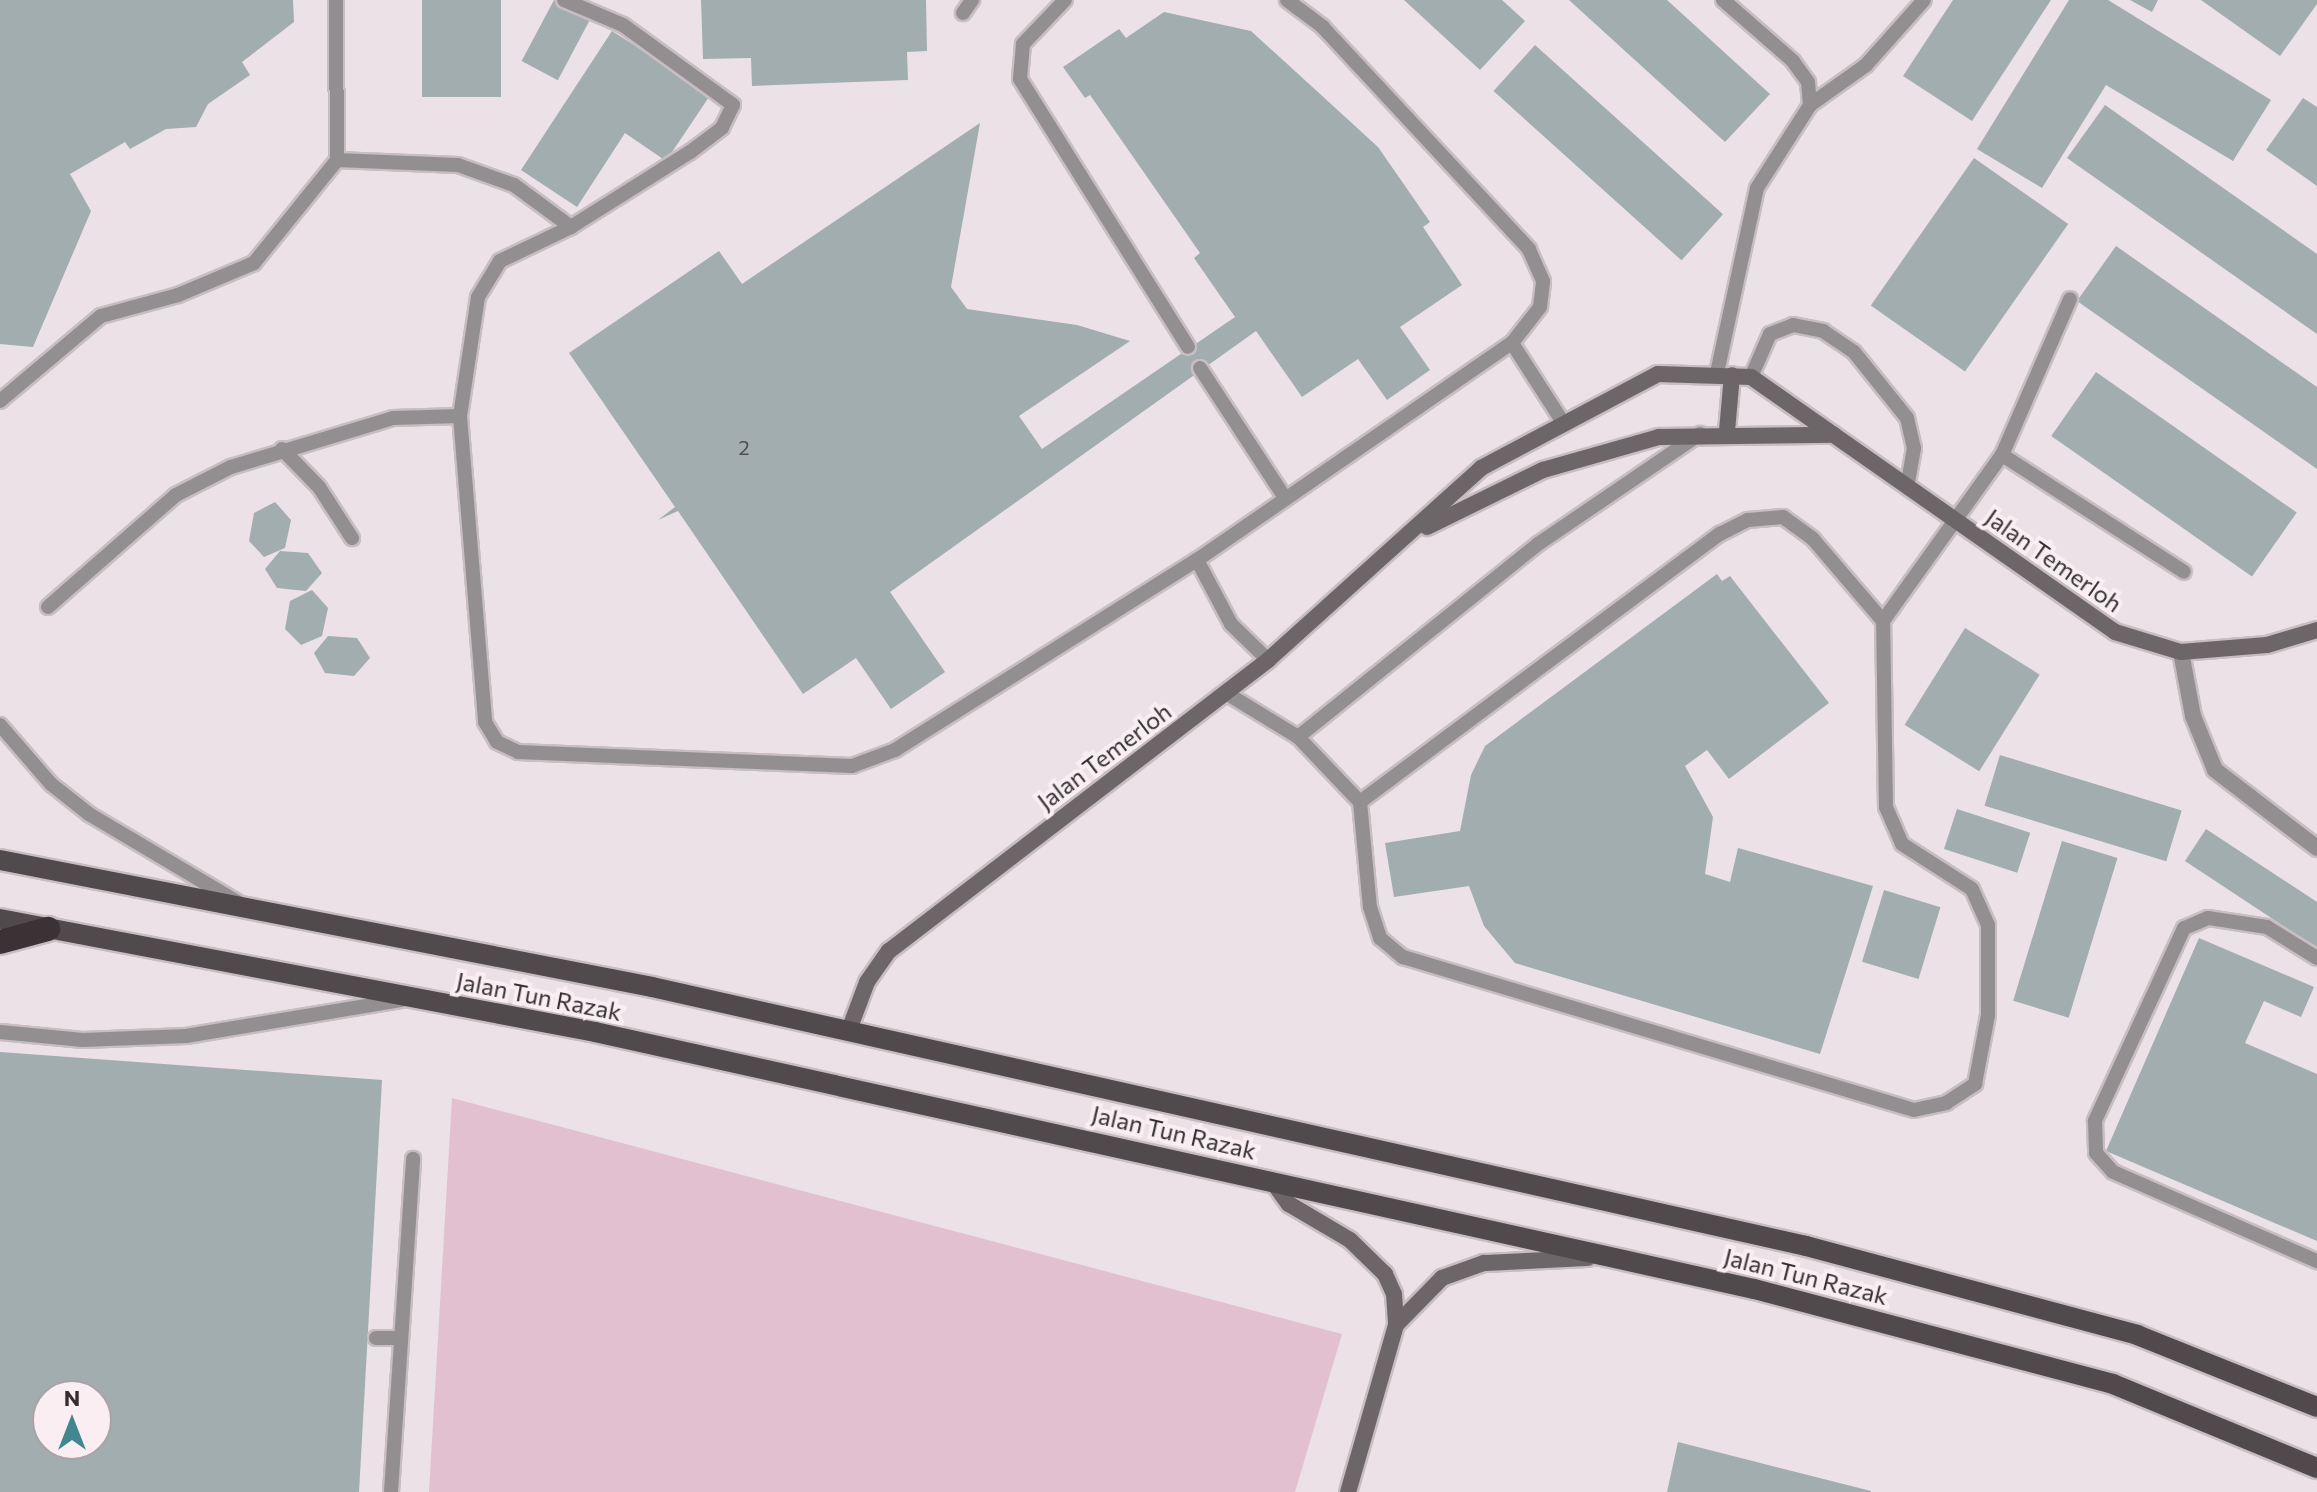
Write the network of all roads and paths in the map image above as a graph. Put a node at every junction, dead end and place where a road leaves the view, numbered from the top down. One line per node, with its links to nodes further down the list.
1 (336, 0): 10 (lane)
2 (564, 0): 11 (lane)
3 (972, 0): 8 (lane)
4 (1065, 0): 14 (lane)
5 (1287, 0): 13 (lane)
6 (1723, 0): 9 (lane)
7 (1924, 0): 9 (lane)
8 (963, 13)
9 (1810, 105): 16 (lane)
10 (337, 160): 11 (lane); 18 (lane)
11 (571, 227): 19 (lane)
12 (2070, 299): 25 (lane)
13 (1512, 343): 20 (lane); 27 (lane)
14 (1188, 347)
15 (1200, 368): 27 (lane)
16 (1724, 374): 17 (street, Jalan Temerloh); 20 (street, Jalan Temerloh); 22 (street)
17 (1751, 377): 23 (street, Jalan Temerloh); 26 (lane)
18 (0, 401)
19 (460, 416): 24 (lane); 31 (lane)
20 (1562, 421): 29 (street, Jalan Temerloh)
21 (1704, 431): 22 (street, Jalan Temerloh); 29 (street, Jalan Temerloh); 40 (lane)
22 (1727, 431): 23 (street, Jalan Temerloh)
23 (1834, 435): 26 (street, Jalan Temerloh)
24 (282, 449): 30 (lane); 33 (lane)
25 (2002, 455): 28 (lane); 32 (lane)
26 (1907, 486): 28 (street, Jalan Temerloh)
27 (1285, 498): 31 (lane)
28 (1955, 519): 34 (lane); 36 (street, Jalan Temerloh)
29 (1411, 535): 37 (street, Jalan Temerloh)
30 (352, 538)
31 (1197, 560): 37 (lane)
32 (2184, 572)
33 (48, 607)
34 (1883, 621): 41 (lane); 41 (lane)
35 (2317, 630): 36 (street, Jalan Temerloh)
36 (2181, 652): 42 (street)
37 (1268, 660): 38 (street, Jalan Temerloh)
38 (1226, 693): 40 (lane); 50 (street, Jalan Temerloh)
39 (0, 725): 44 (lane)
40 (1298, 737): 41 (lane)
41 (1360, 802)
42 (2317, 848)
43 (0, 860): 44 (main road, Jalan Tun Razak)
44 (240, 904): 50 (main road, Jalan Tun Razak)
45 (0, 919): 46 (main road, Jalan Tun Razak)
46 (48, 929): 47 (highway); 49 (main road, Jalan Tun Razak)
47 (0, 942)
48 (2317, 958): 55 (lane)
49 (410, 999): 51 (lane); 53 (main road, Jalan Tun Razak)
50 (849, 1030): 59 (main road, Jalan Tun Razak)
51 (0, 1032)
52 (413, 1159): 58 (lane)
53 (1272, 1181): 54 (main road, Jalan Tun Razak); 56 (street)
54 (1619, 1258): 56 (street); 60 (main road, Jalan Tun Razak)
55 (2317, 1261)
56 (1396, 1325): 62 (street)
57 (376, 1338): 58 (lane)
58 (401, 1338): 61 (lane)
59 (2317, 1407)
60 (2317, 1468)
61 (391, 1492)
62 (1348, 1492)

